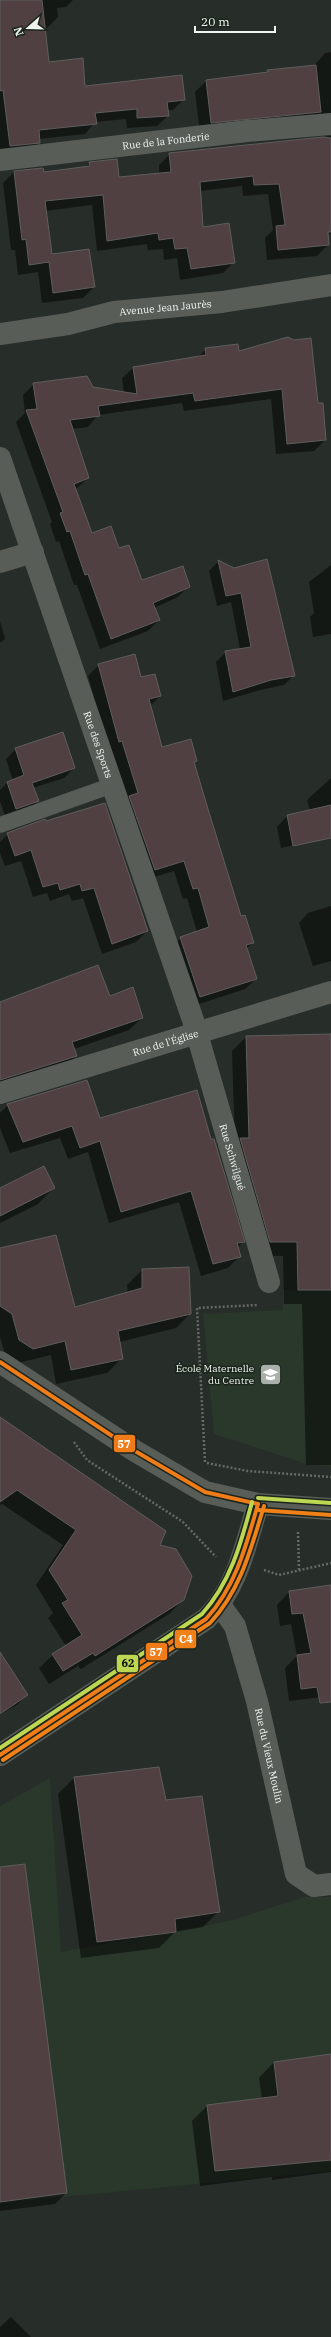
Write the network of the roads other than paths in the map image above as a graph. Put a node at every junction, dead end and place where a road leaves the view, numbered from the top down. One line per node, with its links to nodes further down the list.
1 (331, 124): 2 (street, Rue de la Fonderie)
2 (0, 160)
3 (331, 285): 4 (street, Avenue Jean Jaurès)
4 (0, 334)
5 (0, 458): 6 (street, Rue des Sports)
6 (33, 552): 7 (street); 8 (street, Rue des Sports)
7 (0, 562)
8 (114, 785): 9 (lane); 11 (street, Rue des Sports)
9 (0, 825)
10 (331, 992): 11 (street, Rue de l'Église)
11 (197, 1032): 12 (street, Rue de l'Église); 13 (street, Rue Schwilgué)
12 (0, 1093)
13 (269, 1282)
14 (0, 1362): 15 (street)
15 (258, 1504): 16 (street); 17 (street)
16 (331, 1509)
17 (220, 1606): 18 (street); 19 (street, Rue du Vieux Moulin)
18 (0, 1755)
19 (331, 1884)

